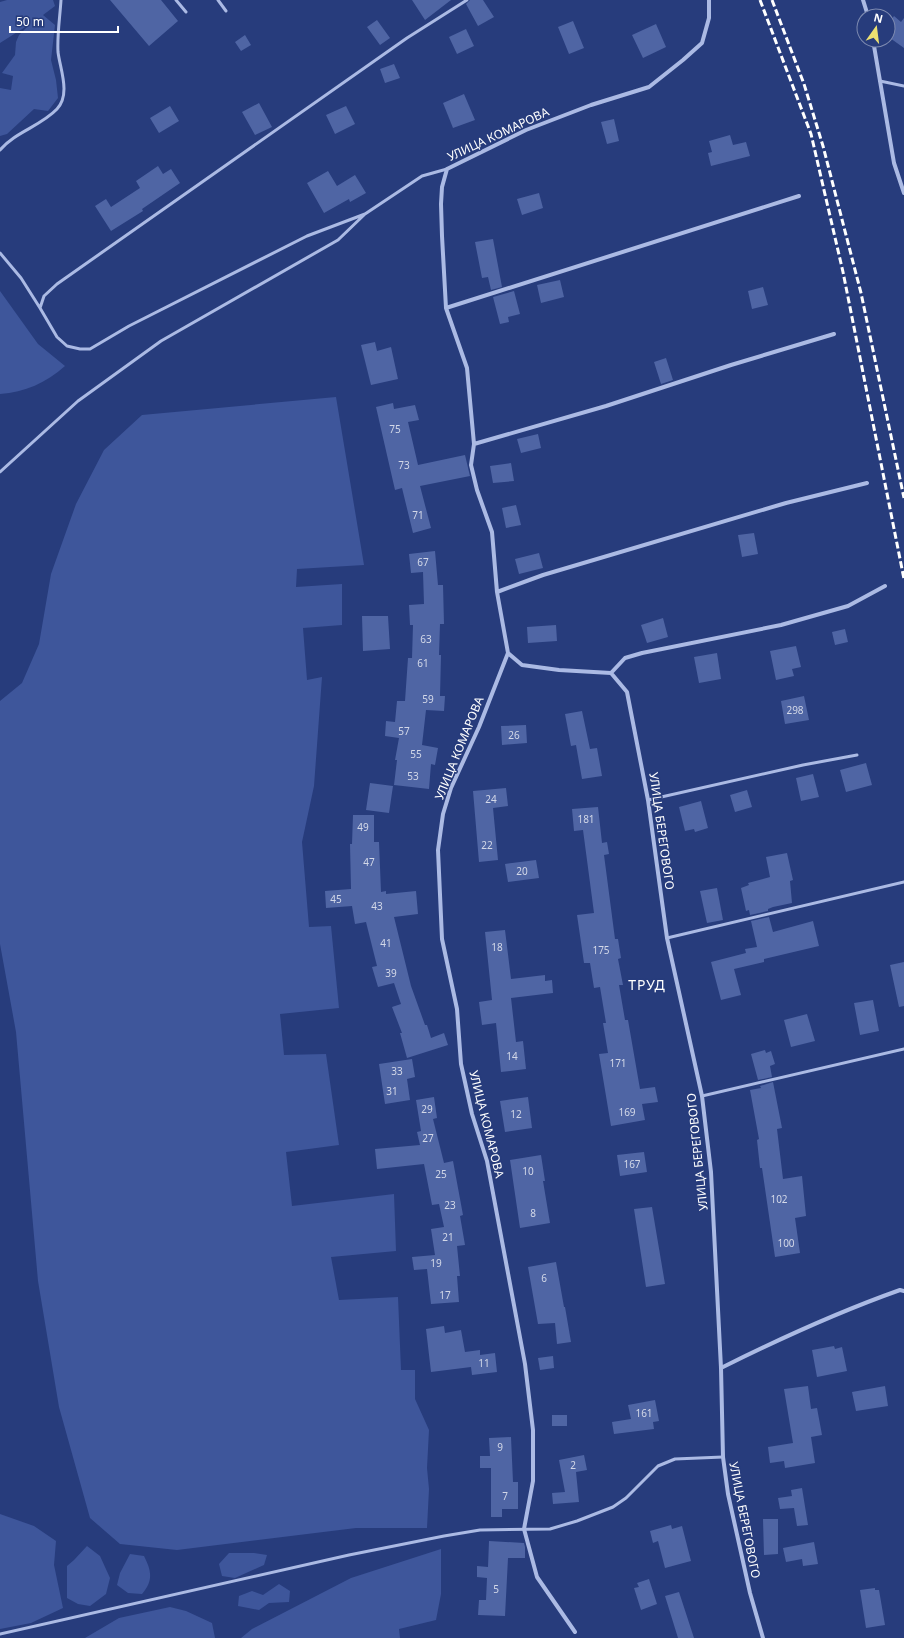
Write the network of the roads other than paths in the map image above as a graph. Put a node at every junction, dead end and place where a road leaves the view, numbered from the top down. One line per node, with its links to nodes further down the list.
1 (61, 0): 11 (lane)
2 (176, 0): 7 (lane)
3 (218, 0): 6 (lane)
4 (467, 0): 17 (lane)
5 (709, 0): 12 (street, УЛИЦА КОМАРОВА)
6 (226, 11)
7 (186, 12)
8 (874, 48): 9 (street)
9 (880, 81): 10 (lane); 13 (street)
10 (904, 86)
11 (0, 150)
12 (447, 169): 15 (lane); 18 (street, УЛИЦА КОМАРОВА)
13 (904, 193)
14 (799, 196): 18 (street)
15 (365, 214): 17 (lane); 21 (lane)
16 (0, 253): 17 (lane)
17 (40, 308)
18 (446, 308): 20 (street, УЛИЦА КОМАРОВА)
19 (834, 334): 20 (street)
20 (474, 444): 24 (street, УЛИЦА КОМАРОВА)
21 (0, 472)
22 (867, 483): 24 (street)
23 (885, 586): 26 (street)
24 (497, 592): 25 (street, УЛИЦА КОМАРОВА)
25 (508, 653): 26 (street); 36 (street, УЛИЦА КОМАРОВА)
26 (611, 673): 28 (street, УЛИЦА БЕРЕГОВОГО)
27 (857, 755): 28 (lane)
28 (648, 800): 30 (street, УЛИЦА БЕРЕГОВОГО)
29 (904, 882): 30 (lane)
30 (667, 938): 32 (street, УЛИЦА БЕРЕГОВОГО)
31 (904, 1049): 32 (lane)
32 (702, 1096): 34 (street, УЛИЦА БЕРЕГОВОГО)
33 (904, 1290): 34 (street)
34 (720, 1368): 35 (street, УЛИЦА БЕРЕГОВОГО)
35 (723, 1457): 36 (lane); 39 (street, УЛИЦА БЕРЕГОВОГО)
36 (524, 1529): 37 (street, УЛИЦА КОМАРОВА); 38 (lane)
37 (575, 1632)
38 (0, 1634)
39 (763, 1638)

